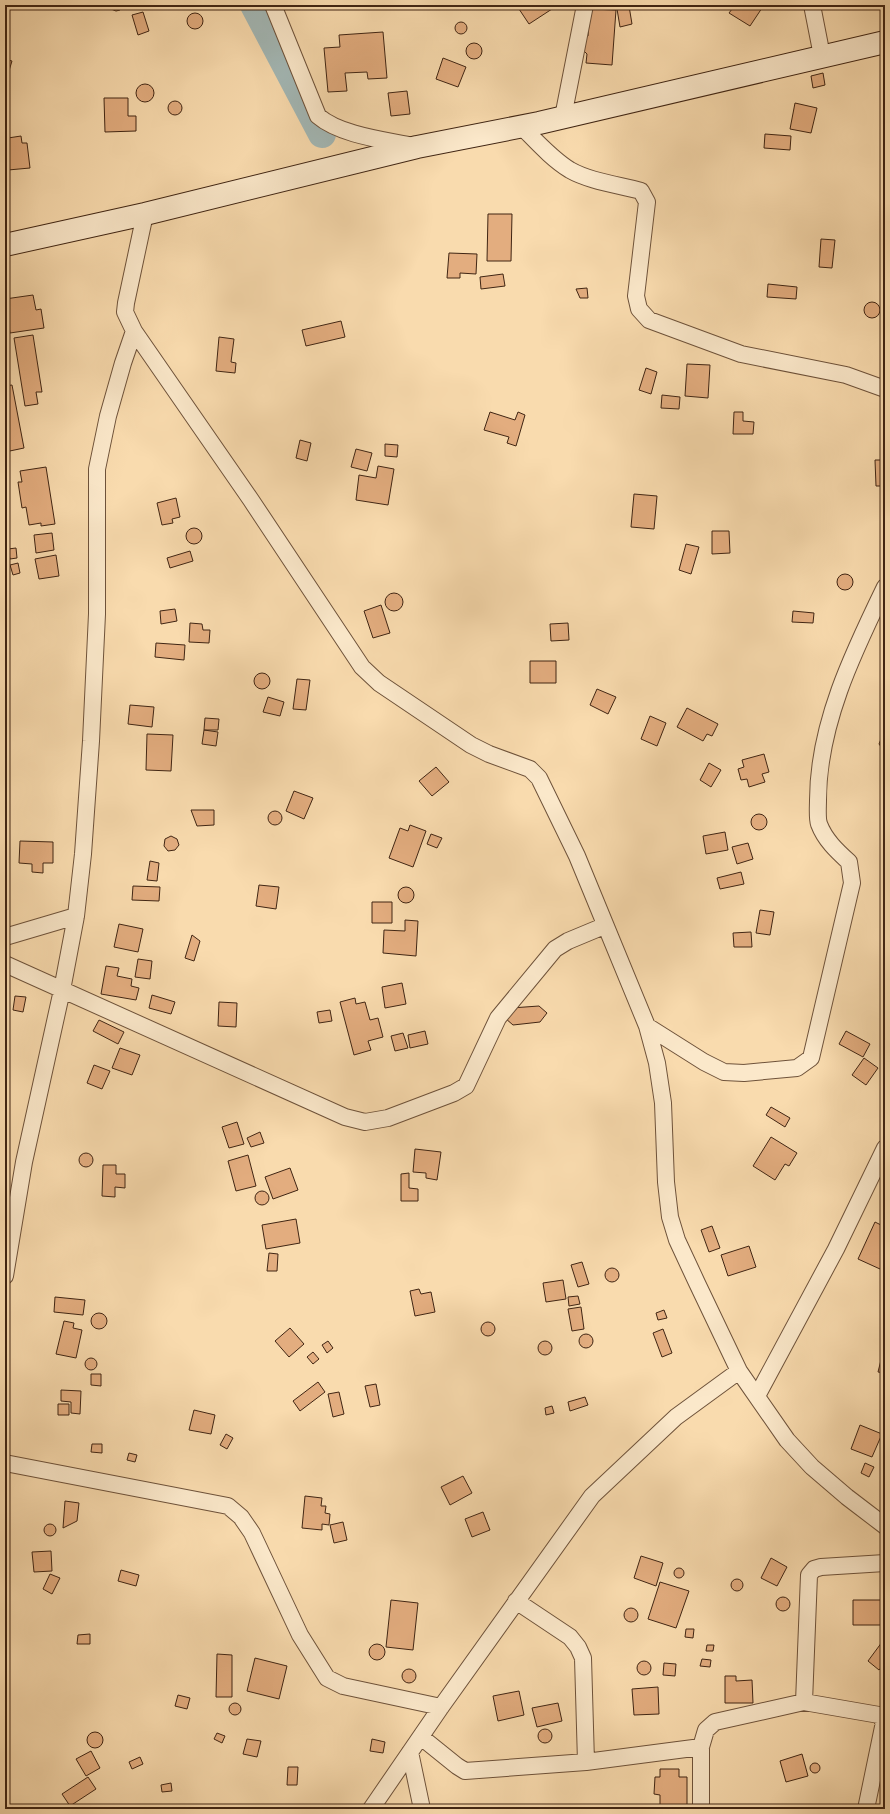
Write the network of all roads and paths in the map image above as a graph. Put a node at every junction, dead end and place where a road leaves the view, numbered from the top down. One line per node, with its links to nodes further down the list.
1 (274, 5): 8 (street)
2 (585, 5): 6 (street)
3 (812, 5): 5 (street)
4 (885, 42): 5 (street)
5 (822, 56): 6 (street)
6 (563, 117): 7 (street)
7 (522, 127): 8 (street); 12 (street)
8 (417, 147): 9 (street)
9 (145, 214): 10 (street); 11 (street)
10 (5, 245)
11 (134, 331): 14 (street); 15 (street)
12 (885, 390)
13 (885, 586): 19 (street)
14 (76, 916): 16 (street); 18 (street)
15 (604, 926): 18 (street); 19 (street)
16 (5, 937)
17 (5, 964): 18 (street)
18 (62, 990): 21 (street)
19 (647, 1026): 22 (street)
20 (885, 1148): 23 (street)
21 (5, 1276)
22 (739, 1371): 23 (street); 27 (street)
23 (757, 1396): 25 (street)
24 (5, 1463): 29 (street)
25 (885, 1526)
26 (885, 1563): 28 (street)
27 (516, 1602): 29 (street); 33 (street)
28 (804, 1702): 31 (street); 37 (street)
29 (441, 1707): 30 (street)
30 (421, 1737): 32 (street); 33 (street)
31 (701, 1747): 33 (street); 36 (street)
32 (410, 1752): 34 (street); 35 (street)
33 (586, 1762)
34 (371, 1809)
35 (422, 1809)
36 (701, 1809)
37 (866, 1809)

